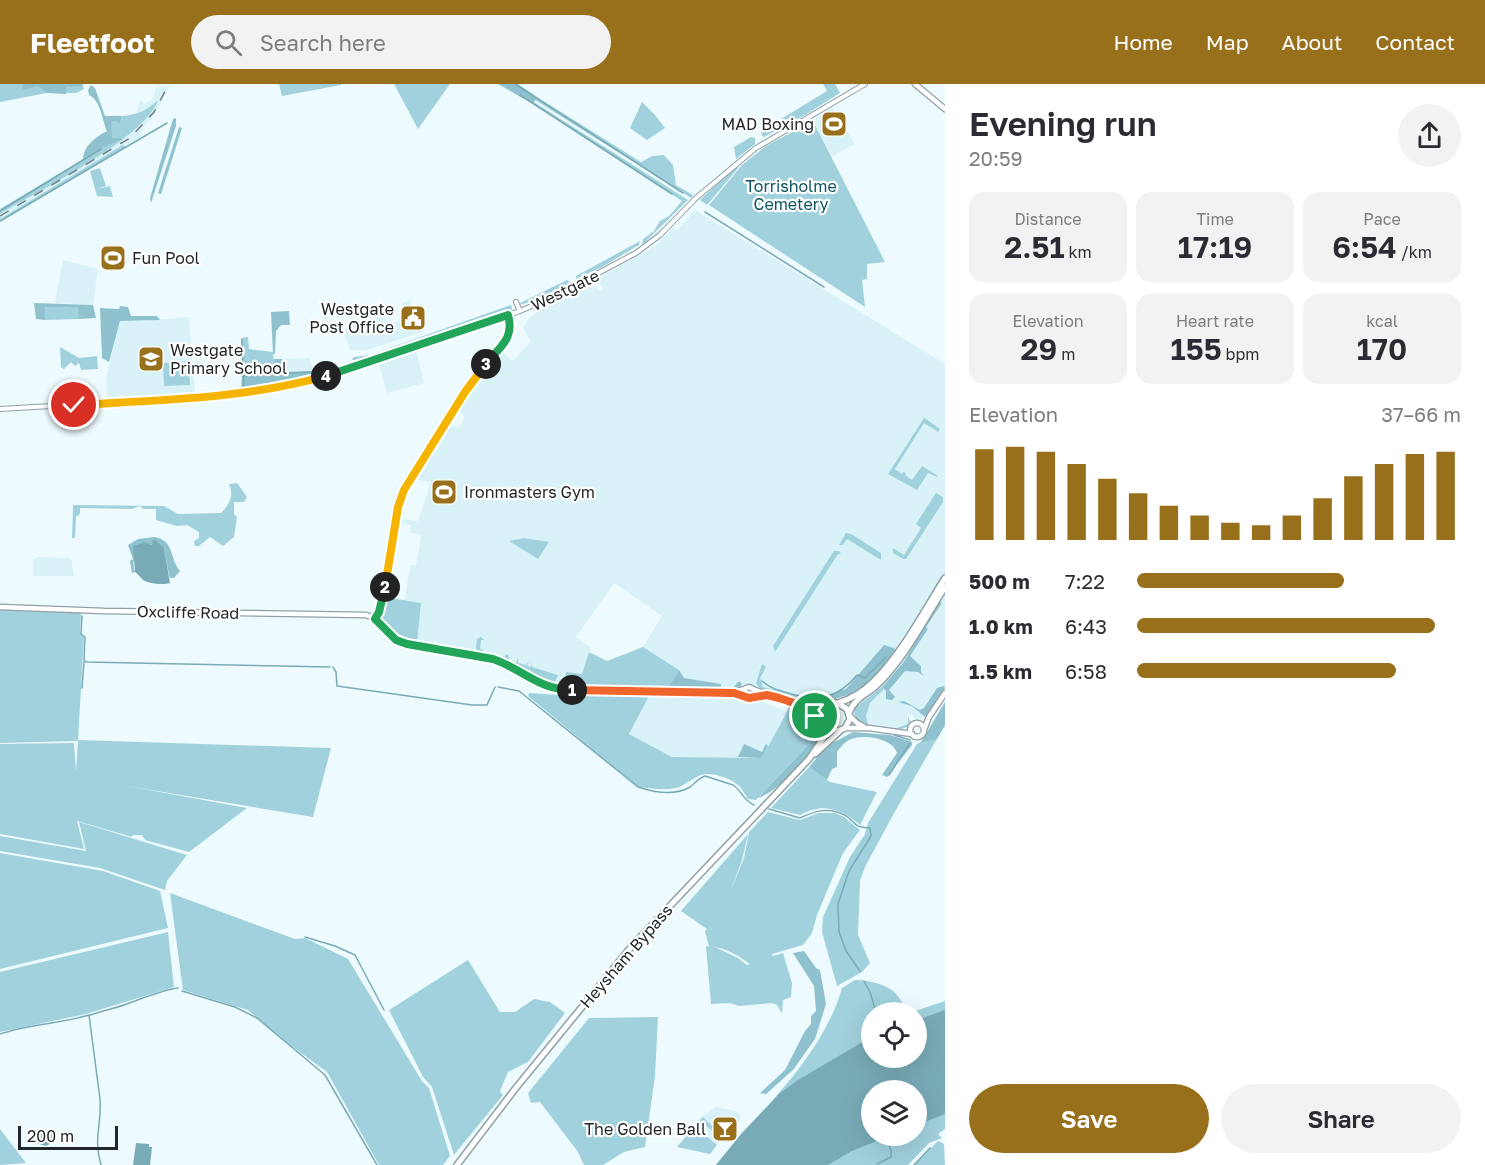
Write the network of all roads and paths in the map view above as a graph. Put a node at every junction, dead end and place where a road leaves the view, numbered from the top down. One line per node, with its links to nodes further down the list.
1 (865, 84): 5 (street, Westgate)
2 (915, 84): 3 (main road)
3 (945, 109)
4 (516, 302): 5 (street)
5 (520, 311): 6 (street, Westgate)
6 (508, 315): 7 (street, Westgate); 11 (street)
7 (0, 409)
8 (945, 578): 17 (highway)
9 (945, 587): 20 (highway)
10 (0, 606): 11 (main road, Oxcliffe Road)
11 (375, 619): 13 (main road)
12 (754, 690): 13 (main road); 15 (main road); 16 (main road)
13 (744, 693): 16 (main road)
14 (945, 693): 21 (main road)
15 (767, 695): 16 (main road); 18 (main road)
16 (754, 697)
17 (837, 703): 19 (highway); 20 (highway)
18 (800, 705): 19 (main road); 23 (main road)
19 (826, 708): 23 (highway)
20 (850, 714): 25 (main road); 26 (highway)
21 (929, 717): 22 (main road); 27 (main road)
22 (918, 723): 24 (main road); 27 (main road)
23 (824, 724): 26 (highway); 30 (highway, Heysham Bypass)
24 (911, 727): 28 (main road); 29 (main road)
25 (869, 729): 26 (main road); 28 (main road)
26 (842, 730): 30 (highway, Heysham Bypass)
27 (924, 730): 29 (main road)
28 (893, 732): 29 (main road)
29 (912, 734)
30 (809, 759): 31 (highway, Heysham Bypass)
31 (457, 1165)

